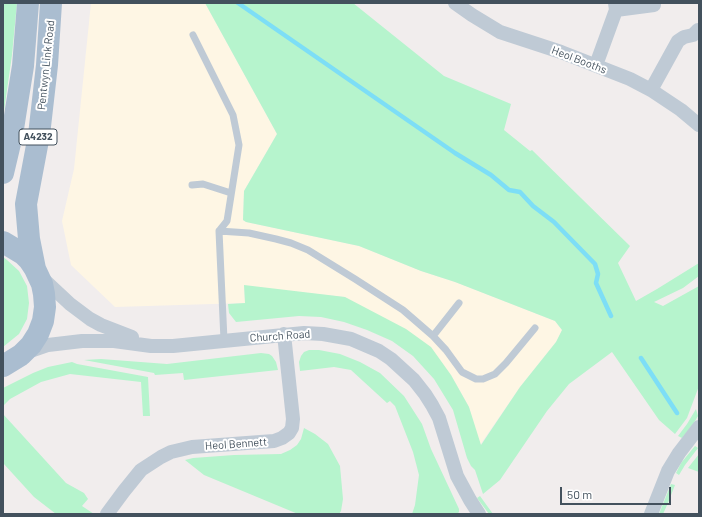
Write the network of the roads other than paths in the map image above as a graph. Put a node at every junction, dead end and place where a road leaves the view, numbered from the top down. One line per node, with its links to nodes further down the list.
1 (28, 3): 11 (main road, Pentwyn Link Road / A4232)
2 (51, 3): 16 (main road, Pentwyn Link Road / A4232)
3 (455, 3): 8 (street, Heol Booths)
4 (654, 5): 5 (street)
5 (616, 6): 8 (street)
6 (698, 30): 9 (street)
7 (193, 35): 13 (lane)
8 (596, 65): 9 (street, Heol Booths)
9 (651, 90): 10 (street, Heol Booths)
10 (699, 125)
11 (3, 174)
12 (192, 185): 13 (lane)
13 (232, 193): 14 (lane)
14 (219, 232): 20 (lane); 21 (lane)
15 (3, 242): 16 (main road, Pentwyn Link Road / A4232)
16 (36, 271): 22 (street); 23 (main road, Pentwyn Link Road / A4232)
17 (459, 303): 20 (lane)
18 (535, 328): 20 (lane)
19 (284, 334): 21 (street, Church Road); 26 (street, Heol Bennett); 27 (street, Church Road)
20 (433, 336)
21 (224, 340): 22 (street, Church Road)
22 (151, 346): 23 (street, Church Road)
23 (22, 355): 24 (main road, Pentwyn Link Road / A4232)
24 (3, 366)
25 (699, 427): 28 (street)
26 (107, 514)
27 (478, 514)
28 (651, 514)

